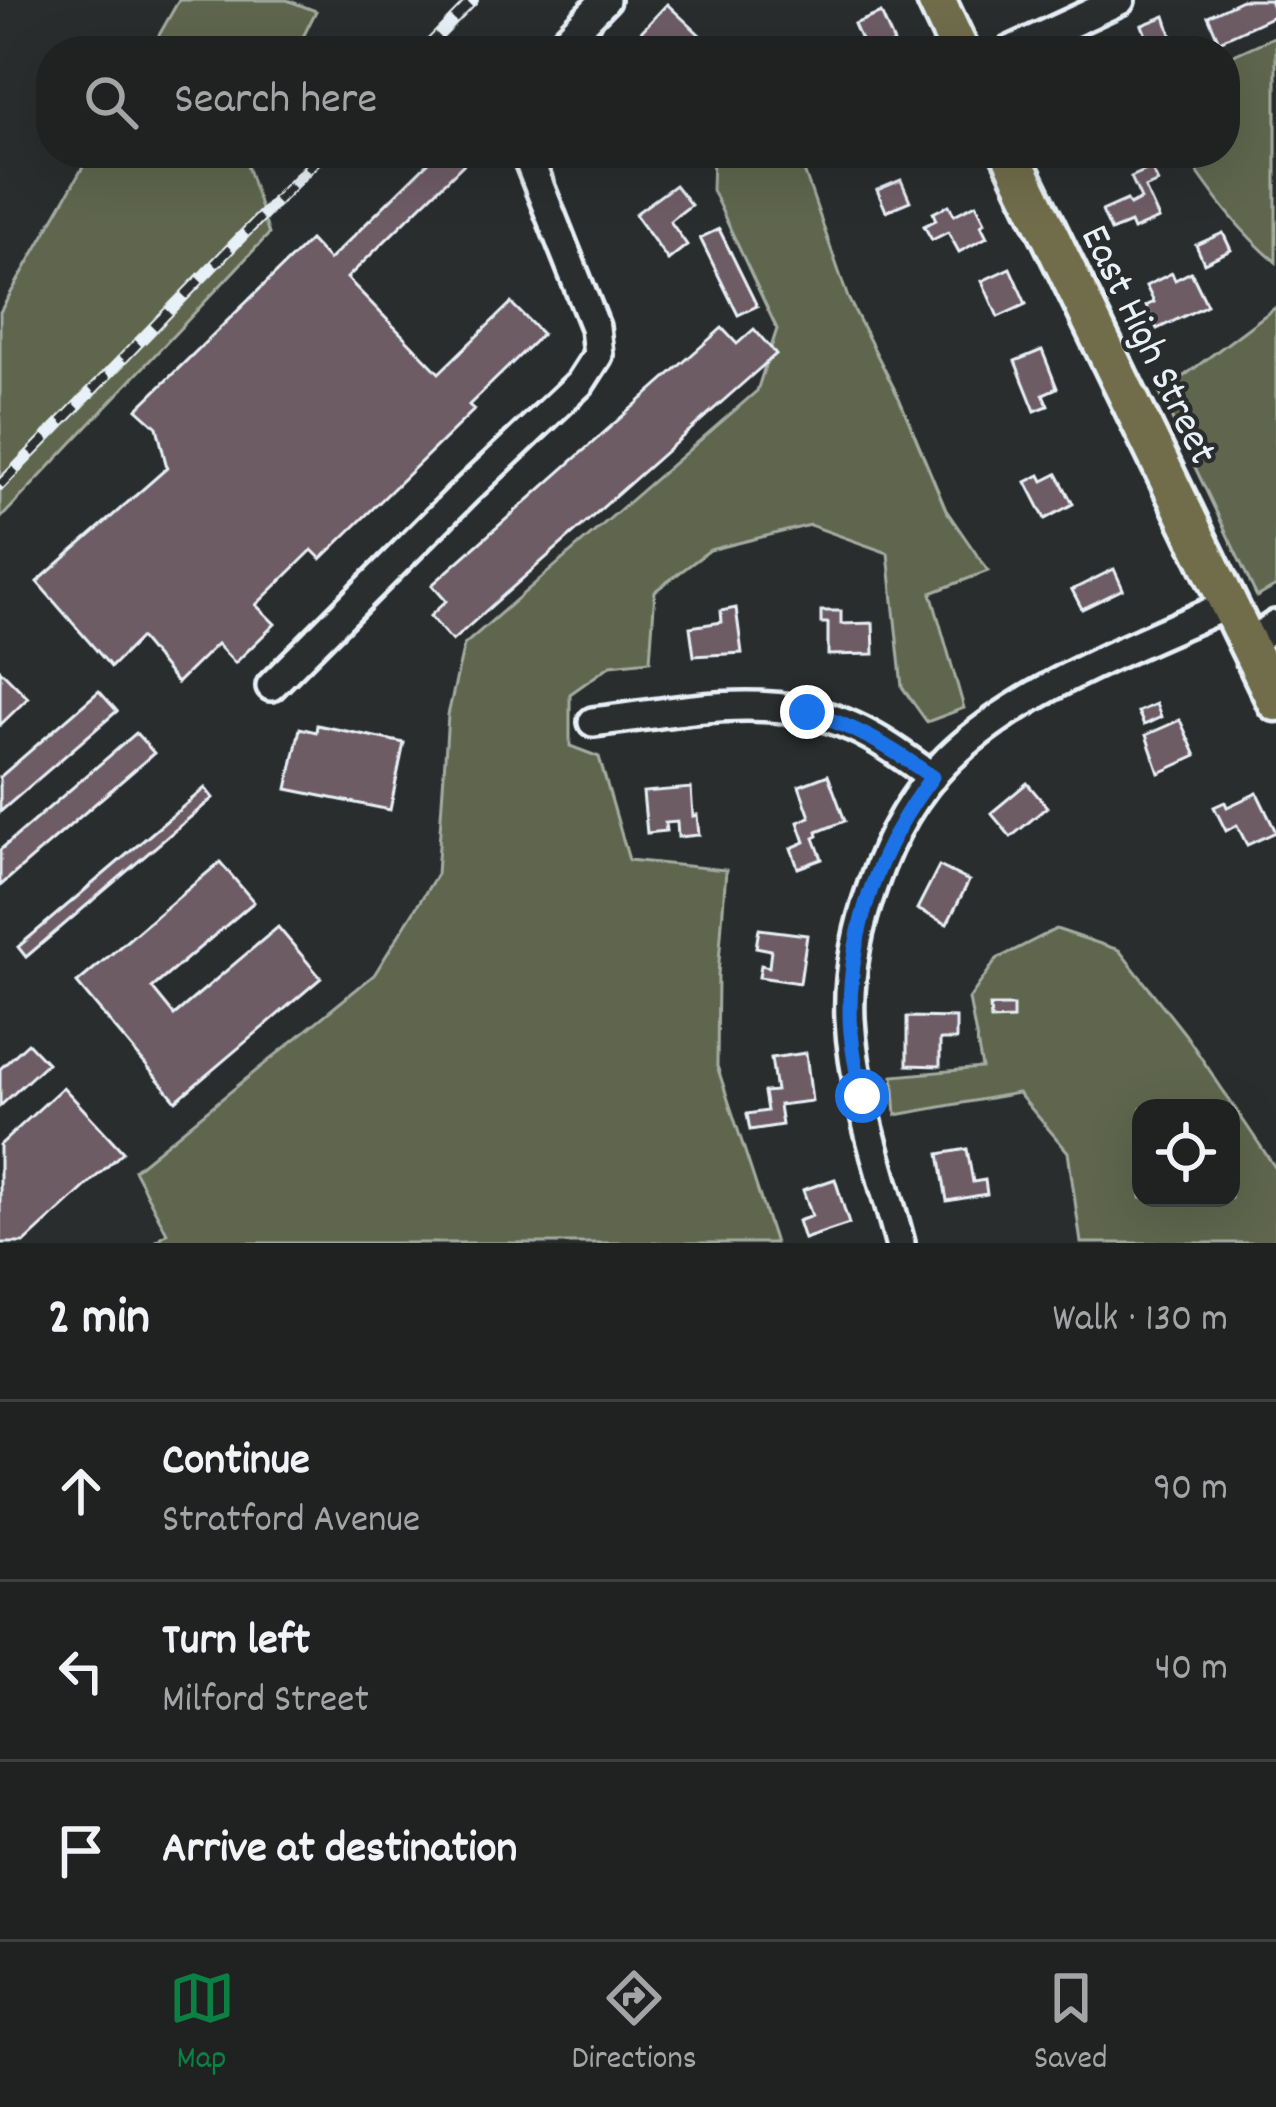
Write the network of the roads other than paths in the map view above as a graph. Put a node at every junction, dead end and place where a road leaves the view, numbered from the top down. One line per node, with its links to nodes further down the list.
1 (605, 0): 5 (street)
2 (936, 0): 6 (main road)
3 (1120, 0): 4 (street)
4 (1080, 8): 7 (street)
5 (570, 36)
6 (954, 36)
7 (1034, 36)
8 (532, 168): 12 (street)
9 (1017, 168): 10 (main road, East High Street)
10 (1228, 604): 11 (main road, East High Street); 15 (street)
11 (1262, 635): 13 (main road, East High Street)
12 (271, 686)
13 (1276, 701)
14 (593, 722): 15 (street)
15 (932, 777): 16 (street)
16 (900, 1243)

